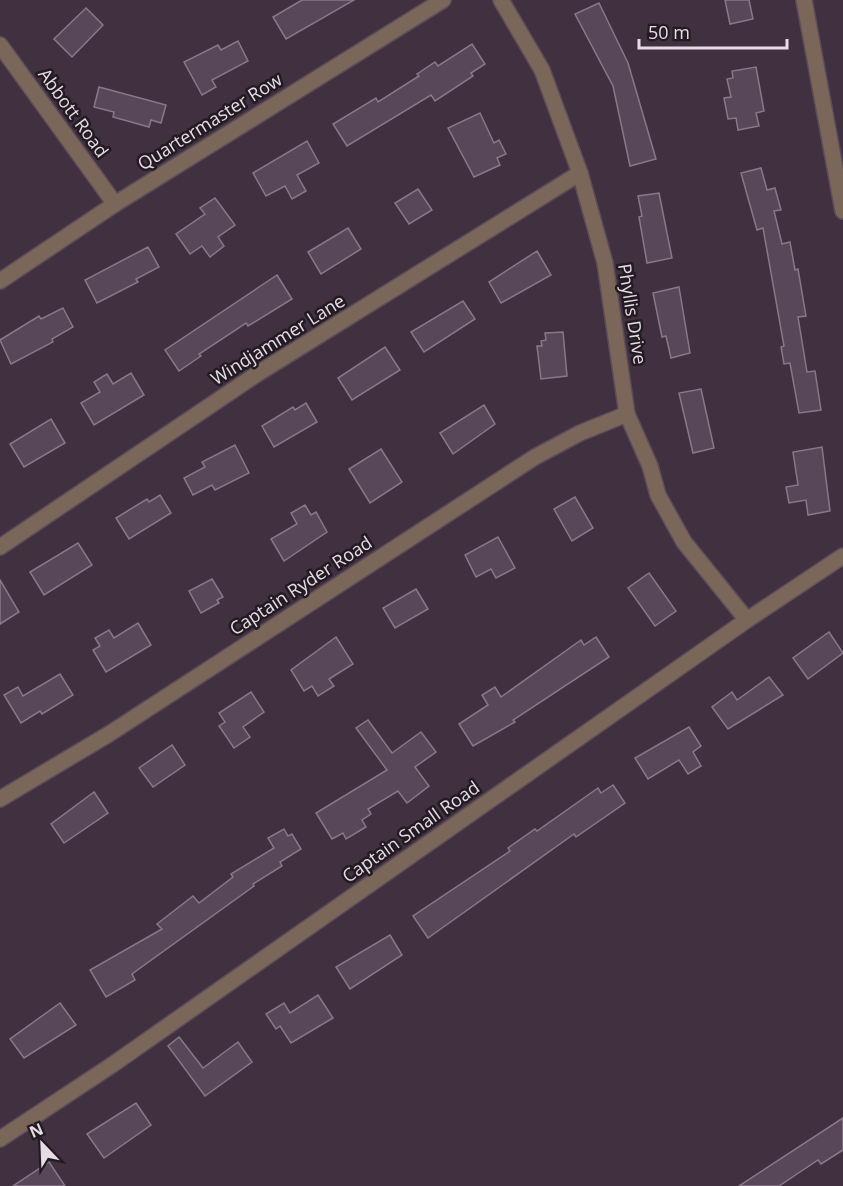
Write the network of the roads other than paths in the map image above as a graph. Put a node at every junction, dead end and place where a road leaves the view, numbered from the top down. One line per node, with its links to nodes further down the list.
1 (443, 0): 6 (street, Quartermaster Row)
2 (501, 0): 5 (street, Phyllis Drive)
3 (804, 0): 7 (street)
4 (0, 45): 6 (street, Abbott Road)
5 (580, 173): 9 (street, Phyllis Drive); 10 (street, Windjammer Lane)
6 (116, 204): 8 (street, Quartermaster Row)
7 (842, 204)
8 (0, 281)
9 (627, 414): 12 (street, Phyllis Drive); 13 (street, Captain Ryder Road)
10 (0, 547)
11 (843, 556): 12 (street, Captain Small Road)
12 (747, 620): 14 (street, Captain Small Road)
13 (0, 799)
14 (0, 1138)

